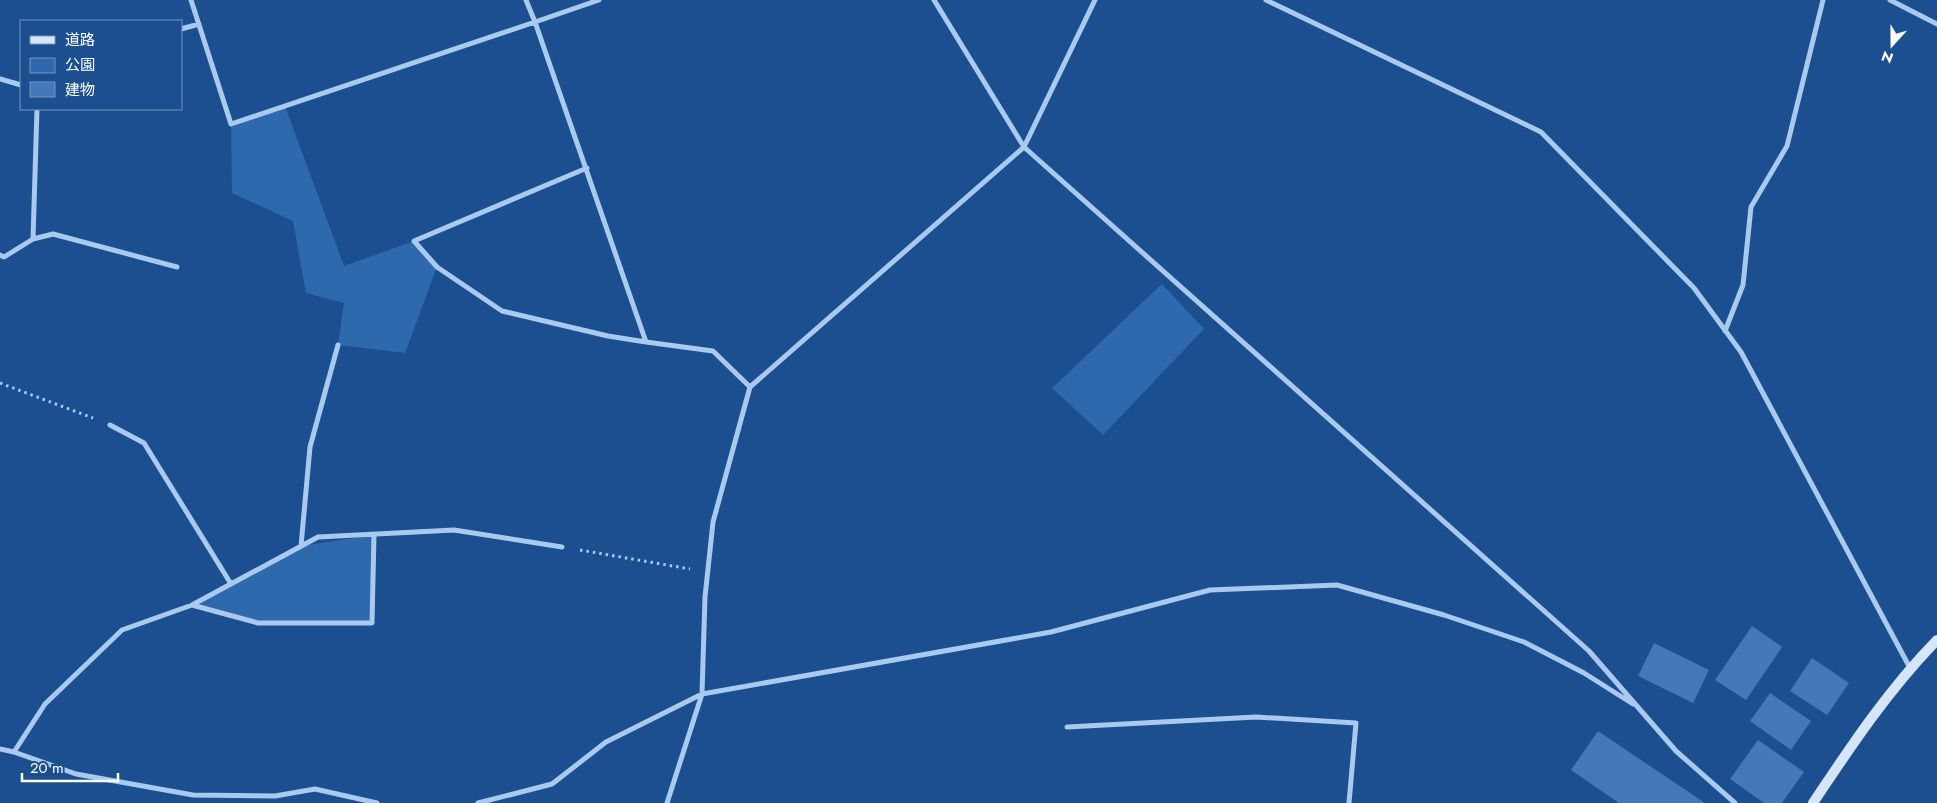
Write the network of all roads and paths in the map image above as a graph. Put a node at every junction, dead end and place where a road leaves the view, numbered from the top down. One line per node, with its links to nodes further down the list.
1 (191, 0): 10 (street)
2 (526, 0): 9 (street)
3 (599, 0): 9 (street)
4 (934, 0): 16 (street)
5 (1094, 0): 16 (street)
6 (1266, 0): 21 (street)
7 (1823, 0): 21 (street)
8 (1890, 0): 11 (street)
9 (535, 22): 10 (street); 17 (street)
10 (199, 24): 12 (street)
11 (1937, 24)
12 (182, 29)
13 (0, 79): 14 (street)
14 (20, 85)
15 (37, 110): 18 (street)
16 (1024, 147): 25 (street); 36 (street)
17 (586, 168): 22 (street); 22 (street)
18 (33, 239): 19 (street); 20 (street)
19 (0, 255)
20 (177, 267)
21 (1725, 331): 34 (street)
22 (646, 342): 25 (street)
23 (338, 345): 28 (street)
24 (0, 383): 26 (path)
25 (750, 387): 30 (street)
26 (110, 425): 31 (street)
27 (374, 535): 28 (street); 29 (street); 32 (street)
28 (301, 546): 31 (street)
29 (562, 547): 30 (path)
30 (707, 572): 35 (street)
31 (231, 584): 32 (street)
32 (192, 605): 39 (street)
33 (1937, 640): 34 (street)
34 (1910, 668): 45 (street)
35 (702, 694): 36 (street); 41 (street); 42 (street)
36 (1638, 707): 44 (street)
37 (1067, 727): 43 (street)
38 (0, 749): 39 (street)
39 (14, 752): 40 (street)
40 (377, 803)
41 (478, 803)
42 (667, 803)
43 (1349, 803)
44 (1736, 803)
45 (1813, 803)

